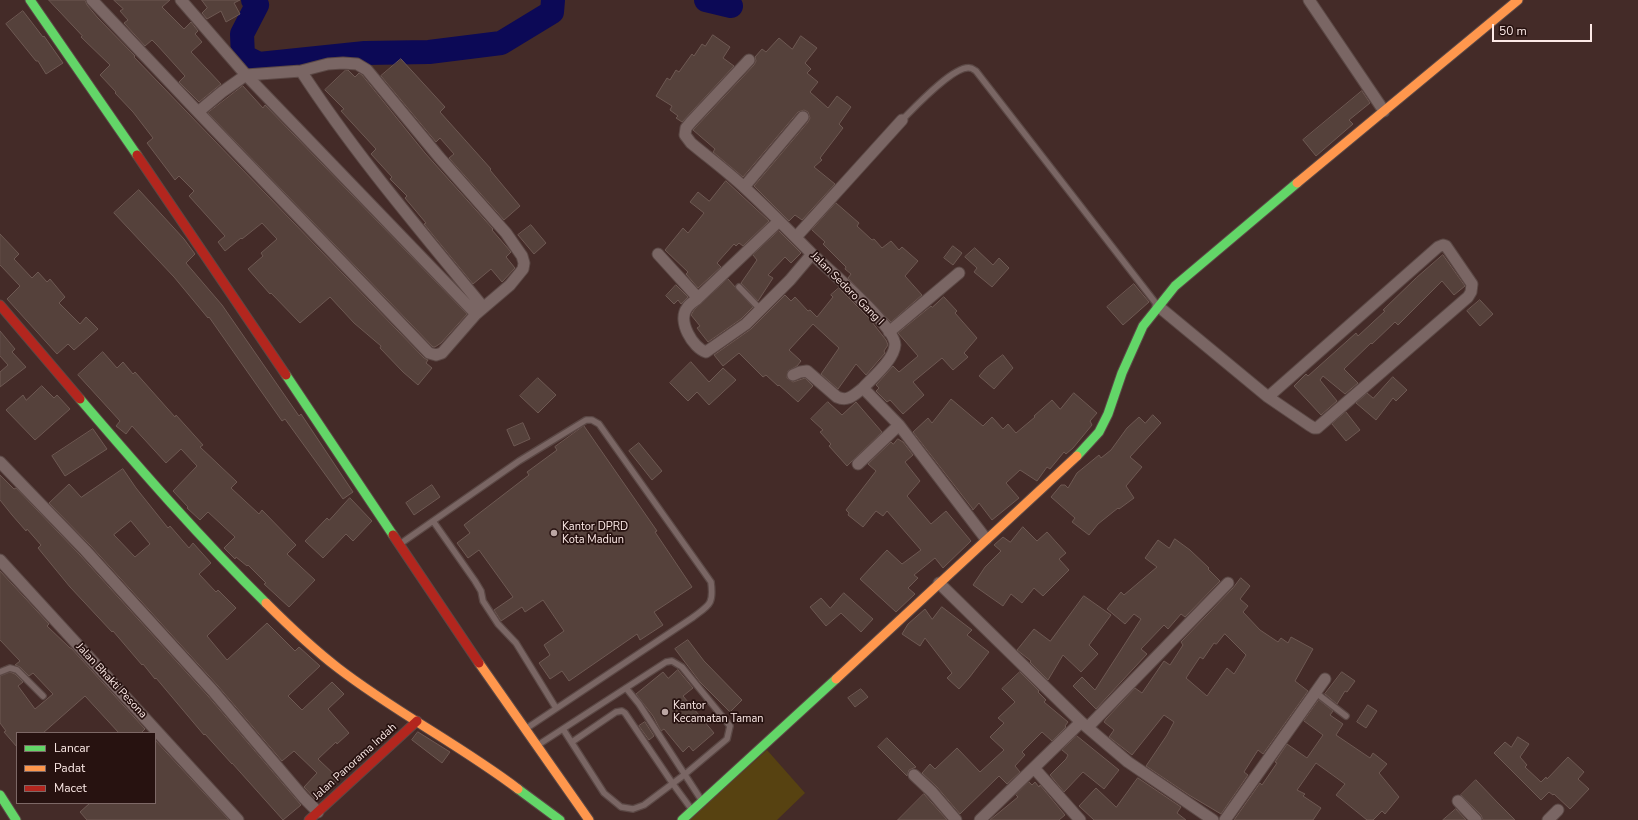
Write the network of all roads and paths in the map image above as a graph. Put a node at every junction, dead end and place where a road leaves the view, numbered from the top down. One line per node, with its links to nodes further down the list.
1 (30, 0): 34 (main road)
2 (92, 0): 10 (street)
3 (181, 0): 8 (street)
4 (1308, 0): 9 (street)
5 (1518, 0): 9 (main road)
6 (749, 60): 13 (street, Jalan Sedoro Gang I)
7 (301, 71): 8 (street); 23 (street); 23 (street)
8 (246, 75): 10 (street); 23 (street)
9 (1384, 111): 22 (main road)
10 (198, 112): 23 (street)
11 (803, 117): 13 (street)
12 (902, 120): 15 (street); 22 (lane)
13 (744, 187): 14 (street, Jalan Sedoro Gang I)
14 (779, 221): 15 (street, Jalan Sedoro Gang I); 20 (street)
15 (796, 237): 17 (street, Jalan Sedoro Gang I)
16 (658, 254): 20 (street)
17 (812, 254): 24 (street); 25 (street, Jalan Sedoro Gang I)
18 (959, 273): 25 (street)
19 (739, 287): 24 (lane)
20 (698, 298): 24 (street)
21 (0, 305): 45 (main road)
22 (1158, 306): 28 (street); 33 (main road)
23 (480, 310)
24 (761, 310)
25 (889, 332): 27 (street, Jalan Sedoro Gang I)
26 (793, 375): 27 (street, Jalan Sedoro Gang I)
27 (863, 388): 29 (street)
28 (1268, 397): 28 (street)
29 (899, 426): 31 (street); 33 (street)
30 (0, 462): 60 (street)
31 (858, 464)
32 (433, 521): 34 (lane); 43 (lane); 43 (lane)
33 (986, 539): 36 (main road)
34 (399, 545): 47 (main road)
35 (0, 560): 62 (street, Jalan Bhakti Pesona)
36 (939, 583): 46 (street); 57 (main road)
37 (1228, 584): 46 (street)
38 (0, 672): 42 (lane)
39 (1325, 679): 41 (street)
40 (626, 688): 48 (lane); 53 (lane); 53 (lane)
41 (1315, 692): 44 (lane); 71 (street)
42 (43, 696)
43 (556, 708): 47 (lane)
44 (1346, 716)
45 (417, 721): 60 (main road, Jalan Panorama Indah); 64 (main road)
46 (1084, 724): 51 (street); 70 (street)
47 (525, 729): 50 (main road)
48 (563, 729): 49 (lane); 50 (lane)
49 (572, 742): 54 (lane); 54 (lane)
50 (536, 746): 65 (main road)
51 (1034, 768): 68 (street); 69 (street)
52 (914, 774): 67 (street)
53 (684, 775): 54 (lane); 57 (lane)
54 (673, 784): 58 (lane)
55 (0, 795): 61 (main road)
56 (1458, 801): 72 (street)
57 (703, 802): 58 (main road)
58 (692, 810): 66 (main road)
59 (1558, 810): 73 (street)
60 (318, 812): 63 (main road, Jalan Panorama Indah)
61 (16, 820)
62 (238, 820)
63 (309, 820)
64 (560, 820)
65 (588, 820)
66 (682, 820)
67 (956, 820)
68 (980, 820)
69 (1080, 820)
70 (1213, 820)
71 (1225, 820)
72 (1476, 820)
73 (1548, 820)

